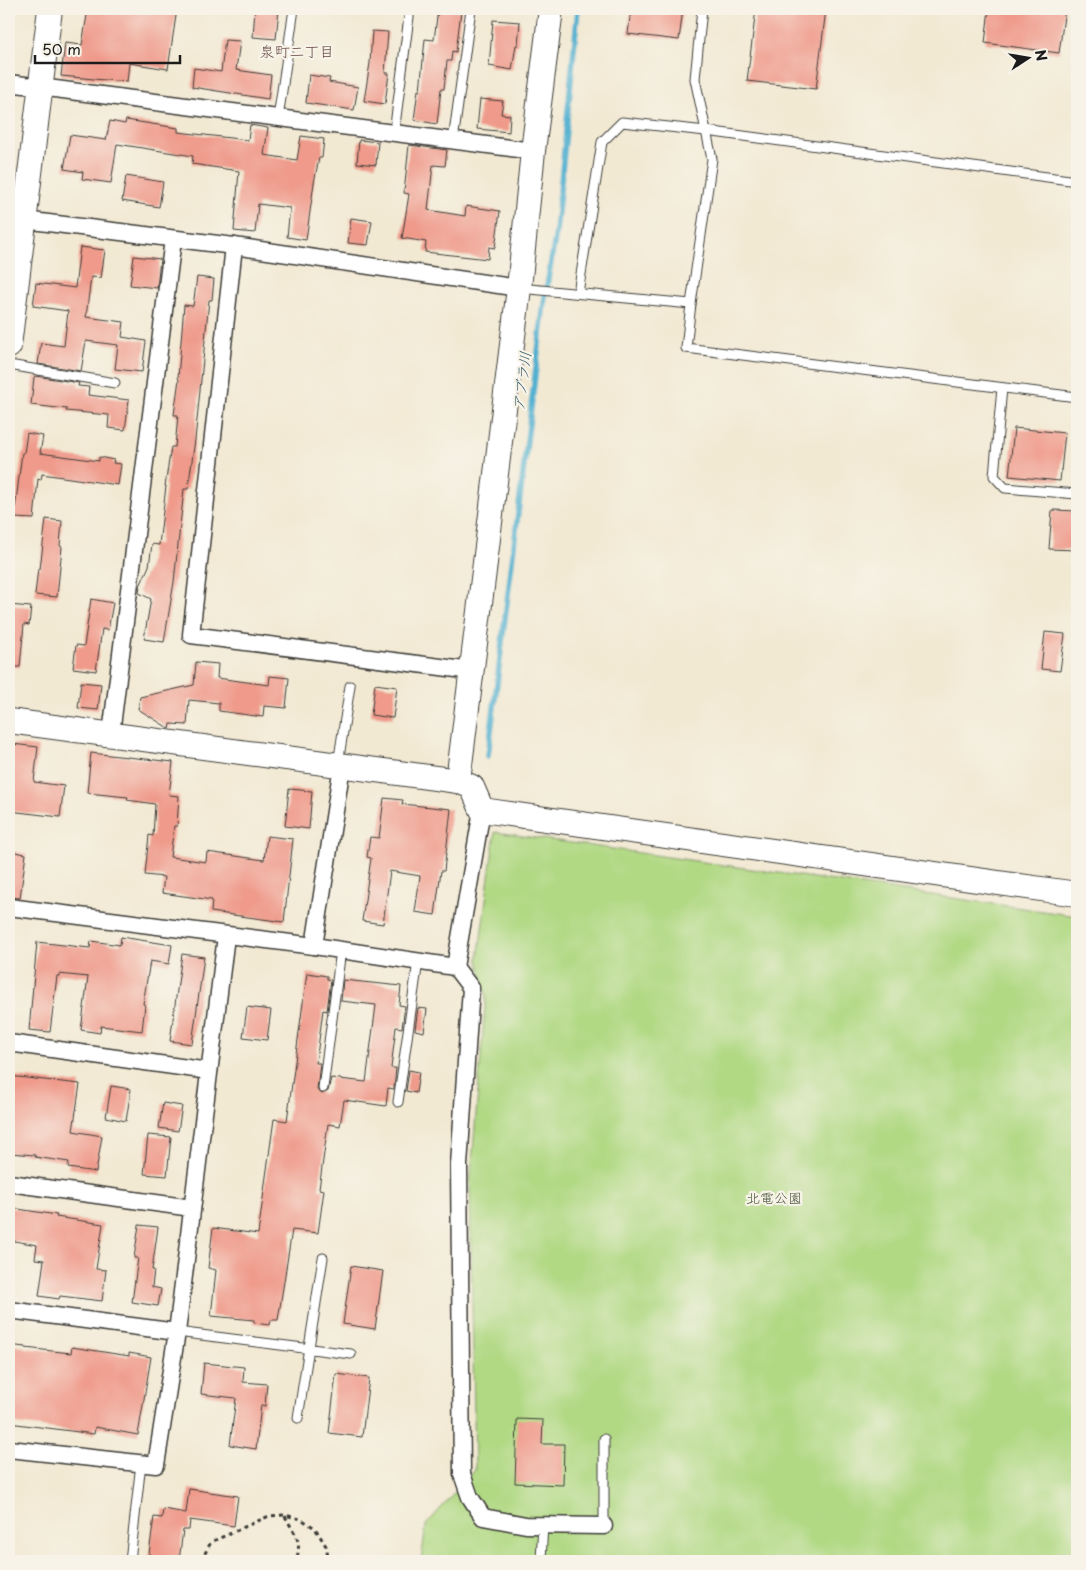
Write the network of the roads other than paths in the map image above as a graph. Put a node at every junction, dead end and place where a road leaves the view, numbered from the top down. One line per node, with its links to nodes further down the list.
1 (50, 9): 8 (street)
2 (294, 9): 9 (lane)
3 (410, 9): 11 (lane)
4 (471, 9): 12 (lane)
5 (546, 9): 13 (street)
6 (702, 9): 10 (lane)
7 (9, 83): 8 (street)
8 (41, 87): 9 (street); 15 (street)
9 (278, 118): 11 (street)
10 (706, 131): 14 (lane); 19 (lane); 20 (lane)
11 (394, 133): 12 (street)
12 (453, 141): 13 (street)
13 (533, 151): 18 (street)
14 (1077, 181)
15 (19, 212): 16 (street); 21 (street)
16 (172, 239): 17 (street); 30 (street)
17 (234, 246): 18 (street); 27 (street)
18 (519, 288): 19 (lane); 27 (street)
19 (578, 293): 20 (lane)
20 (691, 304): 24 (lane)
21 (10, 333)
22 (9, 365): 23 (lane)
23 (115, 383)
24 (1002, 388): 25 (lane); 26 (lane)
25 (1077, 397)
26 (1077, 494)
27 (472, 671): 32 (street)
28 (350, 686): 31 (lane)
29 (9, 721): 30 (street)
30 (111, 734): 31 (street)
31 (340, 766): 32 (street); 37 (street)
32 (458, 781): 33 (street)
33 (482, 810): 34 (street); 40 (street)
34 (1077, 894)
35 (9, 907): 36 (street)
36 (226, 936): 37 (street); 42 (street)
37 (314, 946): 38 (street)
38 (341, 950): 39 (street); 43 (lane)
39 (418, 961): 40 (street); 44 (lane)
40 (455, 966): 56 (street)
41 (9, 1042): 42 (street)
42 (209, 1071): 46 (street)
43 (323, 1088)
44 (398, 1102)
45 (9, 1184): 46 (street)
46 (192, 1208): 49 (street)
47 (323, 1258): 50 (lane)
48 (9, 1310): 49 (street)
49 (177, 1332): 50 (lane); 55 (street)
50 (309, 1349): 51 (lane); 52 (lane)
51 (351, 1354)
52 (298, 1418)
53 (604, 1439): 57 (lane)
54 (9, 1449): 55 (street)
55 (141, 1463): 58 (lane)
56 (543, 1524): 57 (street); 59 (lane)
57 (604, 1526)
58 (130, 1561)
59 (541, 1561)

